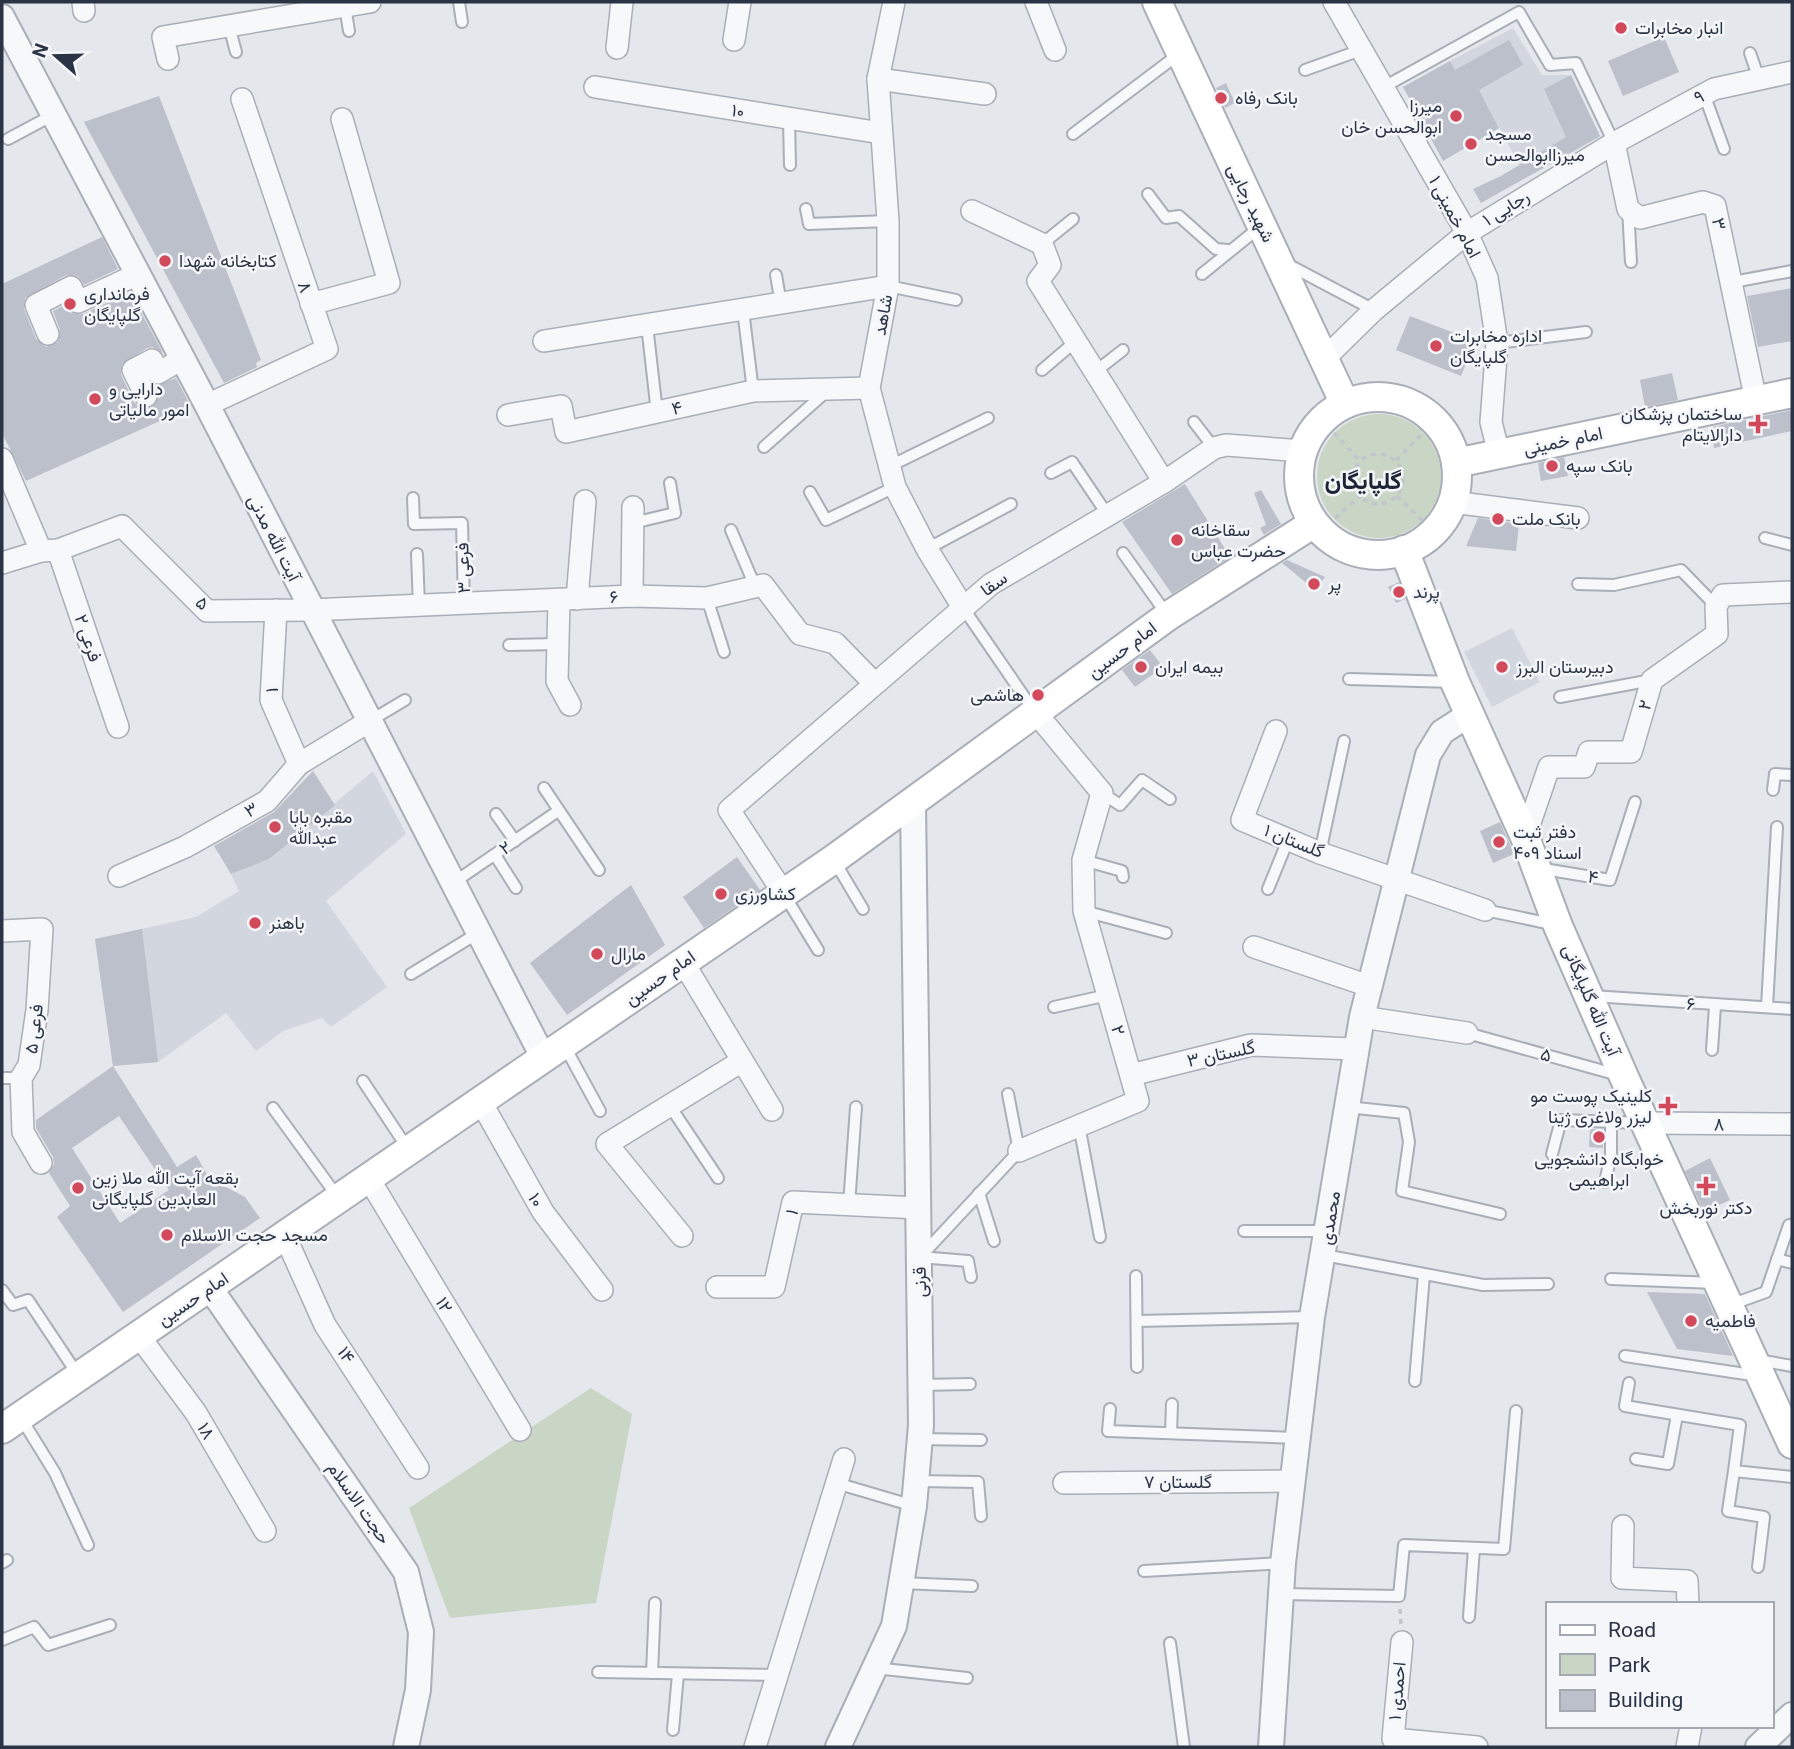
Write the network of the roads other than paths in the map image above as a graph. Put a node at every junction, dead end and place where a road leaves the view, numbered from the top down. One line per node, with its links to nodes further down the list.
1 (370, 2): 9 (street)
2 (459, 2): 12 (lane)
3 (622, 2): 16 (street)
4 (740, 2): 15 (street)
5 (894, 2): 25 (street, شاهد)
6 (1036, 2): 17 (street)
7 (1157, 2): 21 (main road, شهید رجایی)
8 (1334, 2): 18 (street, امام خمینی ۱)
9 (345, 6): 13 (street); 14 (lane)
10 (1517, 7): 28 (lane); 38 (lane)
11 (2, 18): 32 (street, آیت الله مدنی)
12 (462, 22)
13 (229, 26): 19 (lane); 22 (street)
14 (349, 31)
15 (734, 40)
16 (617, 48)
17 (1055, 50)
18 (1361, 50): 23 (lane); 28 (street, امام خمینی ۱)
19 (236, 51)
20 (1750, 53): 26 (lane)
21 (1180, 54): 36 (lane); 47 (main road, شهید رجایی)
22 (168, 59)
23 (1305, 70)
24 (1792, 72): 26 (street, ۹)
25 (878, 79): 29 (street); 35 (street, شاهد)
26 (1759, 79): 30 (street, ۹)
27 (595, 87): 34 (street, ۱۰)
28 (1382, 88): 48 (street, امام خمینی ۱)
29 (985, 94)
30 (1704, 94): 38 (street, ۹); 39 (lane)
31 (242, 99): 60 (street, ۸)
32 (53, 115): 37 (lane); 54 (street, آیت الله مدنی)
33 (342, 119): 60 (street)
34 (789, 120): 35 (street, ۱۰); 40 (lane)
35 (881, 133): 46 (street, شاهد)
36 (1073, 134)
37 (8, 139)
38 (1614, 143): 43 (street); 48 (street, رجایی ۱)
39 (1724, 149)
40 (790, 165)
41 (1148, 194): 50 (lane)
42 (806, 209): 46 (lane)
43 (1628, 209): 52 (lane); 57 (street, ۳)
44 (972, 211): 49 (street)
45 (1073, 219): 49 (lane)
46 (888, 221): 58 (street, شاهد)
47 (1262, 225): 50 (lane); 51 (main road, شهید رجایی)
48 (1466, 233): 63 (street, رجایی ۱); 69 (street, امام خمینی ۱)
49 (1042, 244): 68 (street)
50 (1228, 250): 55 (lane)
51 (1279, 260): 63 (lane); 71 (main road, شهید رجایی)
52 (1631, 262)
53 (1792, 271): 57 (lane)
54 (138, 274): 66 (street); 72 (street, آیت الله مدنی)
55 (1202, 274)
56 (776, 275): 61 (lane)
57 (1733, 282): 80 (street, ۳)
58 (888, 286): 59 (lane); 61 (street); 75 (street, شاهد)
59 (956, 300)
60 (311, 304): 82 (street, ۸)
61 (781, 304): 62 (street)
62 (744, 310): 64 (street); 76 (lane)
63 (1374, 310): 71 (street, رجایی ۱)
64 (647, 325): 67 (street); 83 (lane)
65 (1586, 332): 69 (lane)
66 (48, 334)
67 (544, 341)
68 (1076, 341): 73 (lane); 74 (street)
69 (1497, 343): 90 (street, امام خمینی ۱)
70 (1123, 350): 74 (lane)
71 (1325, 357): 81 (main road, شهید رجایی)
72 (182, 359): 79 (street); 82 (street, آیت الله مدنی)
73 (1042, 370)
74 (1096, 372): 95 (street)
75 (869, 388): 77 (street, ۴); 93 (street, شاهد)
76 (753, 391): 77 (street, ۴); 83 (street, ۴)
77 (827, 391): 87 (lane)
78 (1792, 393): 80 (main road, امام خمینی)
79 (146, 396)
80 (1756, 401): 90 (main road, امام خمینی)
81 (1345, 404): 89 (main road); 92 (main road)
82 (207, 405): 127 (street, آیت الله مدنی)
83 (657, 413): 84 (street, ۴)
84 (508, 415)
85 (988, 418): 93 (lane)
86 (1194, 422): 88 (lane)
87 (764, 447)
88 (1214, 449): 89 (street, سقا); 95 (street, سقا)
89 (1303, 451): 106 (main road)
90 (1499, 454): 92 (main road, امام خمینی)
91 (2, 459): 111 (street)
92 (1456, 463): 101 (main road)
93 (890, 466): 97 (street, شاهد)
94 (1051, 472): 103 (lane)
95 (1164, 482): 103 (street, سقا)
96 (670, 483): 104 (lane)
97 (895, 487): 98 (lane); 110 (street, شاهد)
98 (810, 492)
99 (413, 498): 122 (lane, فرعی ۳)
100 (585, 501): 121 (street)
101 (1452, 502): 105 (street); 112 (main road)
102 (1011, 504): 110 (lane)
103 (1107, 514): 125 (street, سقا)
104 (633, 515): 119 (street)
105 (1578, 518)
106 (1324, 521): 112 (main road); 128 (main road, امام حسین)
107 (731, 530): 117 (lane)
108 (1765, 538): 109 (lane)
109 (1792, 545)
110 (927, 549): 125 (street, شاهد)
111 (49, 550): 115 (street); 126 (street, ۵); 142 (street, فرعی ۲)
112 (1404, 550): 134 (main road, آیت الله گلپایگانی)
113 (1124, 553): 128 (lane)
114 (417, 554): 123 (lane)
115 (2, 563)
116 (1578, 584): 124 (lane)
117 (755, 586): 120 (street, ۶); 135 (street)
118 (1792, 592): 124 (street)
119 (632, 596): 120 (street, ۶); 121 (street, ۶)
120 (707, 598): 131 (lane)
121 (568, 600): 122 (street, ۶); 129 (street)
122 (464, 604): 123 (street, ۶)
123 (419, 606): 127 (street, ۶)
124 (1716, 606): 133 (street, ۲)
125 (964, 609): 135 (street, سقا); 139 (lane)
126 (276, 610): 127 (street, ۵); 145 (street, ۱)
127 (310, 610): 141 (street, آیت الله مدنی)
128 (1168, 615): 139 (main road, امام حسین)
129 (557, 644): 130 (lane); 138 (street)
130 (509, 646)
131 (724, 652)
132 (1349, 679): 134 (lane)
133 (1652, 680): 136 (lane); 156 (street, ۲)
134 (1455, 682): 140 (main road, آیت الله گلپایگانی)
135 (874, 683): 171 (street, سقا)
136 (1560, 697)
137 (405, 700): 141 (lane)
138 (570, 705)
139 (1036, 713): 149 (street); 152 (main road, امام حسین)
140 (1470, 714): 156 (main road, آیت الله گلپایگانی); 167 (street, محمدی)
141 (368, 722): 145 (street, ۳); 168 (street, آیت الله مدنی)
142 (118, 727)
143 (1276, 731): 157 (street, گلستان ۱)
144 (1344, 741): 159 (lane)
145 (299, 764): 165 (street, ۳)
146 (1792, 775): 148 (lane)
147 (544, 788): 153 (lane)
148 (1773, 790)
149 (1102, 793): 150 (lane); 162 (street, ۲)
150 (1170, 799)
151 (1634, 802): 163 (lane, ۴)
152 (914, 803): 161 (main road, امام حسین); 222 (street, قرنی)
153 (558, 811): 158 (lane, ۲); 164 (lane)
154 (496, 814): 158 (lane)
155 (1777, 827): 188 (lane)
156 (1525, 837): 163 (main road, آیت الله گلپایگانی)
157 (1288, 840): 159 (street, گلستان ۱); 170 (lane)
158 (515, 841): 160 (lane, ۲)
159 (1320, 853): 167 (street, گلستان ۱)
160 (495, 855): 168 (lane, ۲); 169 (lane)
161 (834, 859): 171 (main road, امام حسین); 172 (lane)
162 (1083, 860): 166 (lane); 174 (street, ۲)
163 (1536, 867): 175 (main road, آیت الله گلپایگانی)
164 (599, 870)
165 (119, 876)
166 (1123, 877)
167 (1396, 879): 173 (street, گلستان ۱); 183 (street, محمدی)
168 (453, 884): 177 (street, آیت الله مدنی)
169 (516, 888)
170 (1268, 889)
171 (783, 892): 180 (lane); 181 (main road, امام حسین)
172 (863, 909)
173 (1485, 910): 175 (lane)
174 (1084, 911): 178 (lane); 184 (street, ۲)
175 (1558, 926): 185 (main road, آیت الله گلپایگانی)
176 (2, 930): 198 (street, فرعی ۵)
177 (478, 933): 182 (lane); 194 (street, آیت الله مدنی)
178 (1166, 933)
179 (1254, 947): 183 (street)
180 (818, 950)
181 (682, 962): 194 (main road, امام حسین); 195 (street)
182 (411, 974)
183 (1369, 986): 190 (street, محمدی)
184 (1108, 995): 187 (lane); 196 (street, ۲)
185 (1589, 996): 186 (lane, ۶); 197 (main road, آیت الله گلپایگانی)
186 (1715, 1006): 188 (lane, ۶); 193 (lane)
187 (1054, 1007)
188 (1767, 1007): 189 (lane, ۶)
189 (1792, 1009)
190 (1362, 1017): 191 (street); 192 (street, محمدی)
191 (1467, 1033): 197 (lane, ۵)
192 (1355, 1049): 196 (street, گلستان ۳); 204 (street, محمدی)
193 (1712, 1050)
194 (554, 1052): 201 (main road, امام حسین); 207 (lane)
195 (742, 1061): 202 (street); 206 (street)
196 (1131, 1075): 211 (street, ۲)
197 (1624, 1077): 209 (main road, آیت الله گلپایگانی)
198 (11, 1078): 215 (street, فرعی ۵)
199 (363, 1081): 212 (lane)
200 (1008, 1094): 213 (lane)
201 (481, 1102): 212 (main road, امام حسین); 242 (street, ۱۰)
202 (670, 1106): 216 (lane); 226 (street)
203 (856, 1107): 221 (lane)
204 (1348, 1107): 223 (lane); 230 (street, محمدی)
205 (273, 1108): 220 (lane)
206 (772, 1110)
207 (600, 1111)
208 (1611, 1122): 209 (lane); 214 (lane); 218 (lane)
209 (1645, 1123): 210 (street, ۸); 243 (main road, آیت الله گلپایگانی)
210 (1792, 1124)
211 (1079, 1125): 213 (street, ۲); 228 (lane)
212 (409, 1151): 217 (main road, امام حسین)
213 (1018, 1152): 219 (lane, ۲)
214 (1552, 1154)
215 (41, 1163)
216 (718, 1178)
217 (369, 1179): 220 (main road, امام حسین); 261 (street, ۱۲)
218 (1605, 1182)
219 (979, 1194): 229 (lane); 231 (lane, ۲)
220 (340, 1199): 227 (main road, امام حسین)
221 (849, 1205): 222 (street, ۱); 239 (street, ۱)
222 (919, 1208): 231 (street, قرنی)
223 (1500, 1214)
224 (1788, 1225): 232 (lane)
225 (1244, 1231): 230 (lane)
226 (682, 1236)
227 (285, 1237): 240 (main road, امام حسین); 269 (street, ۱۴)
228 (1100, 1237)
229 (994, 1241)
230 (1326, 1243): 234 (lane); 244 (street, محمدی)
231 (920, 1257): 236 (lane); 255 (street, قرنی)
232 (1777, 1259): 233 (lane); 243 (lane)
233 (1792, 1263)
234 (1424, 1275): 238 (lane); 252 (lane)
235 (1136, 1276): 245 (lane)
236 (971, 1277)
237 (1611, 1279): 243 (lane)
238 (1548, 1284)
239 (717, 1287)
240 (210, 1288): 246 (main road, امام حسین); 304 (street, حجت الاسلام)
241 (2, 1290): 251 (lane)
242 (602, 1290)
243 (1718, 1294): 250 (main road, آیت الله گلپایگانی)
244 (1312, 1317): 245 (lane); 263 (street, محمدی)
245 (1137, 1321): 249 (lane)
246 (139, 1336): 251 (main road, امام حسین); 279 (street, ۱۸)
247 (1625, 1356): 250 (lane)
248 (1792, 1366): 250 (lane)
249 (1138, 1367)
250 (1758, 1368): 266 (main road, آیت الله گلپایگانی)
251 (80, 1377): 260 (main road, امام حسین)
252 (1415, 1381)
253 (1629, 1383): 259 (lane)
254 (970, 1384): 255 (lane)
255 (921, 1385): 264 (street, قرنی)
256 (1172, 1404): 262 (lane)
257 (1111, 1409): 262 (lane)
258 (1516, 1411): 281 (lane)
259 (1676, 1415): 268 (lane); 270 (lane)
260 (11, 1422): 280 (lane)
261 (520, 1430)
262 (1171, 1433): 263 (lane)
263 (1297, 1438): 273 (street, محمدی)
264 (920, 1439): 265 (lane); 272 (street, قرنی)
265 (981, 1440)
266 (1792, 1444)
267 (844, 1459): 274 (street)
268 (1636, 1459)
269 (418, 1468)
270 (1734, 1471): 271 (lane); 283 (lane)
271 (1792, 1477)
272 (916, 1481): 276 (street, قرنی); 277 (lane)
273 (1292, 1481): 275 (street, گلستان ۷); 282 (street, محمدی)
274 (836, 1483): 276 (lane); 299 (street)
275 (1064, 1483)
276 (914, 1506): 285 (street, قرنی)
277 (981, 1516)
278 (1623, 1526): 288 (street)
279 (265, 1531)
280 (88, 1545)
281 (1474, 1548): 287 (lane); 290 (lane)
282 (1283, 1563): 284 (lane); 287 (street, محمدی)
283 (1758, 1567)
284 (1144, 1572)
285 (901, 1583): 286 (lane); 295 (street, قرنی)
286 (972, 1587)
287 (1280, 1594): 308 (street, محمدی)
288 (1688, 1602)
289 (654, 1603): 297 (lane)
290 (1469, 1617)
291 (110, 1625): 292 (lane)
292 (2, 1640)
293 (1170, 1643): 307 (lane)
294 (1402, 1643): 309 (street, احمدی ۱)
295 (875, 1668): 300 (lane); 306 (street, قرنی)
296 (597, 1672): 297 (lane)
297 (652, 1673): 298 (lane)
298 (678, 1674): 299 (lane); 303 (lane)
299 (778, 1675): 305 (street)
300 (967, 1678)
301 (1792, 1715): 311 (street)
302 (1690, 1728): 310 (street)
303 (673, 1730)
304 (406, 1747)
305 (755, 1747)
306 (838, 1747)
307 (1184, 1747)
308 (1271, 1747)
309 (1477, 1747)
310 (1687, 1747)
311 (1758, 1747)

